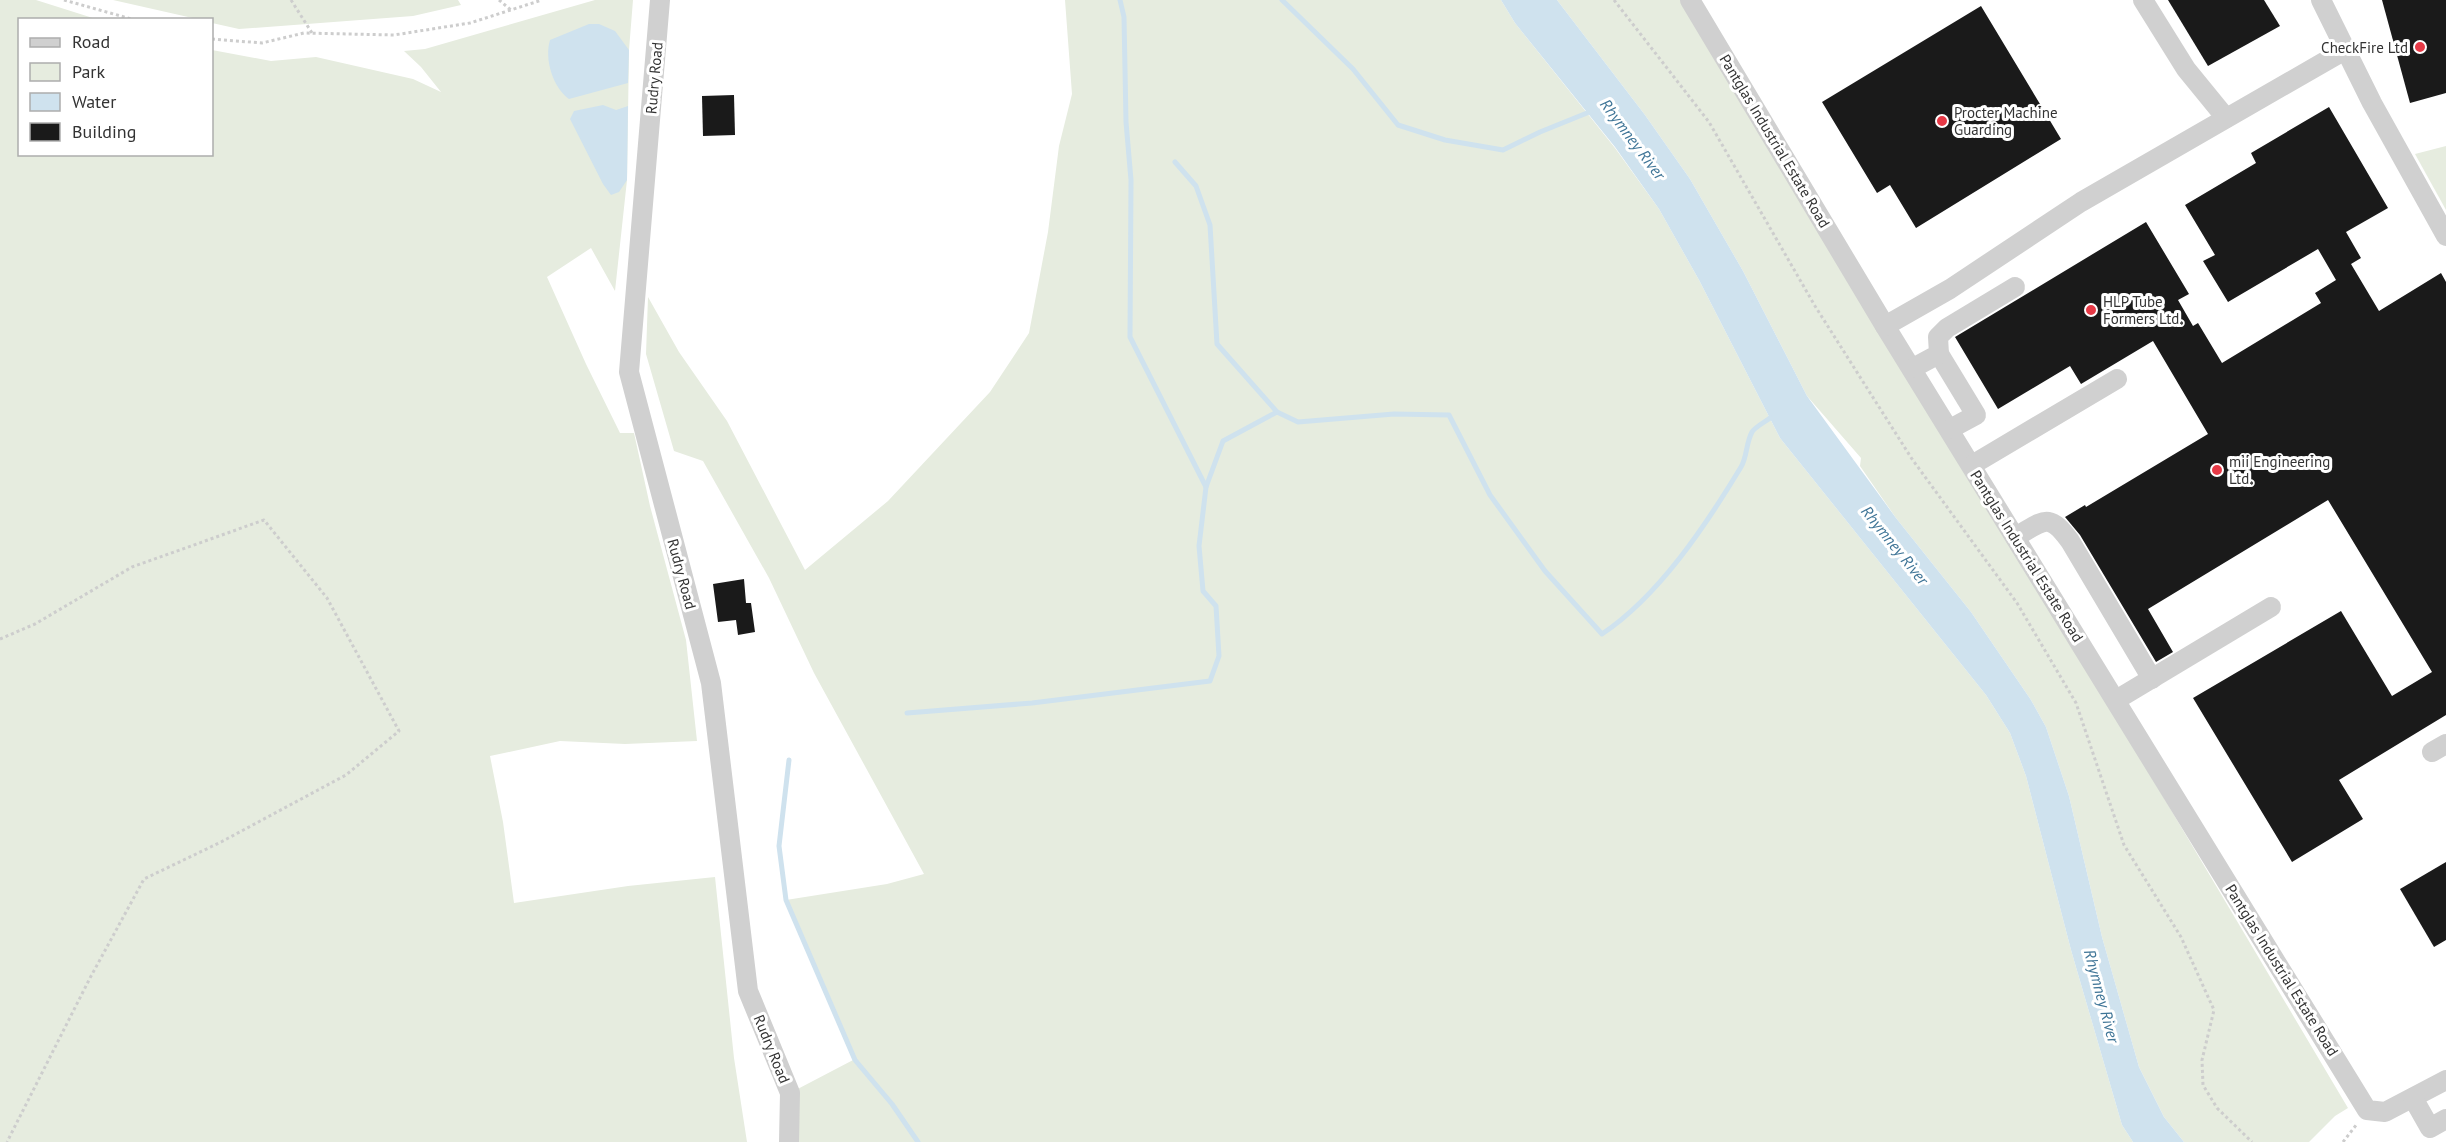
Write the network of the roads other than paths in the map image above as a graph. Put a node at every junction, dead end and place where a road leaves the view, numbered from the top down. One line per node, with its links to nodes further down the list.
1 (660, 0): 22 (street, Rudry Road)
2 (1690, 0): 9 (street, Pantglas Industrial Estate Road)
3 (2143, 0): 6 (street)
4 (2321, 0): 5 (street)
5 (2345, 50): 6 (street); 7 (street)
6 (2226, 118): 9 (street)
7 (2446, 236)
8 (2015, 287): 10 (street)
9 (1886, 326): 11 (street, Pantglas Industrial Estate Road)
10 (1939, 354): 11 (street); 13 (street)
11 (1912, 368): 13 (street, Pantglas Industrial Estate Road)
12 (2117, 379): 14 (street)
13 (1950, 429): 14 (street, Pantglas Industrial Estate Road)
14 (1972, 465): 15 (street, Pantglas Industrial Estate Road)
15 (2014, 537): 17 (street); 18 (street, Pantglas Industrial Estate Road)
16 (2271, 607): 17 (street)
17 (2152, 678): 18 (street)
18 (2116, 700): 20 (street, Pantglas Industrial Estate Road)
19 (2446, 1080): 20 (street)
20 (2413, 1098): 21 (street)
21 (2446, 1119)
22 (789, 1142)

